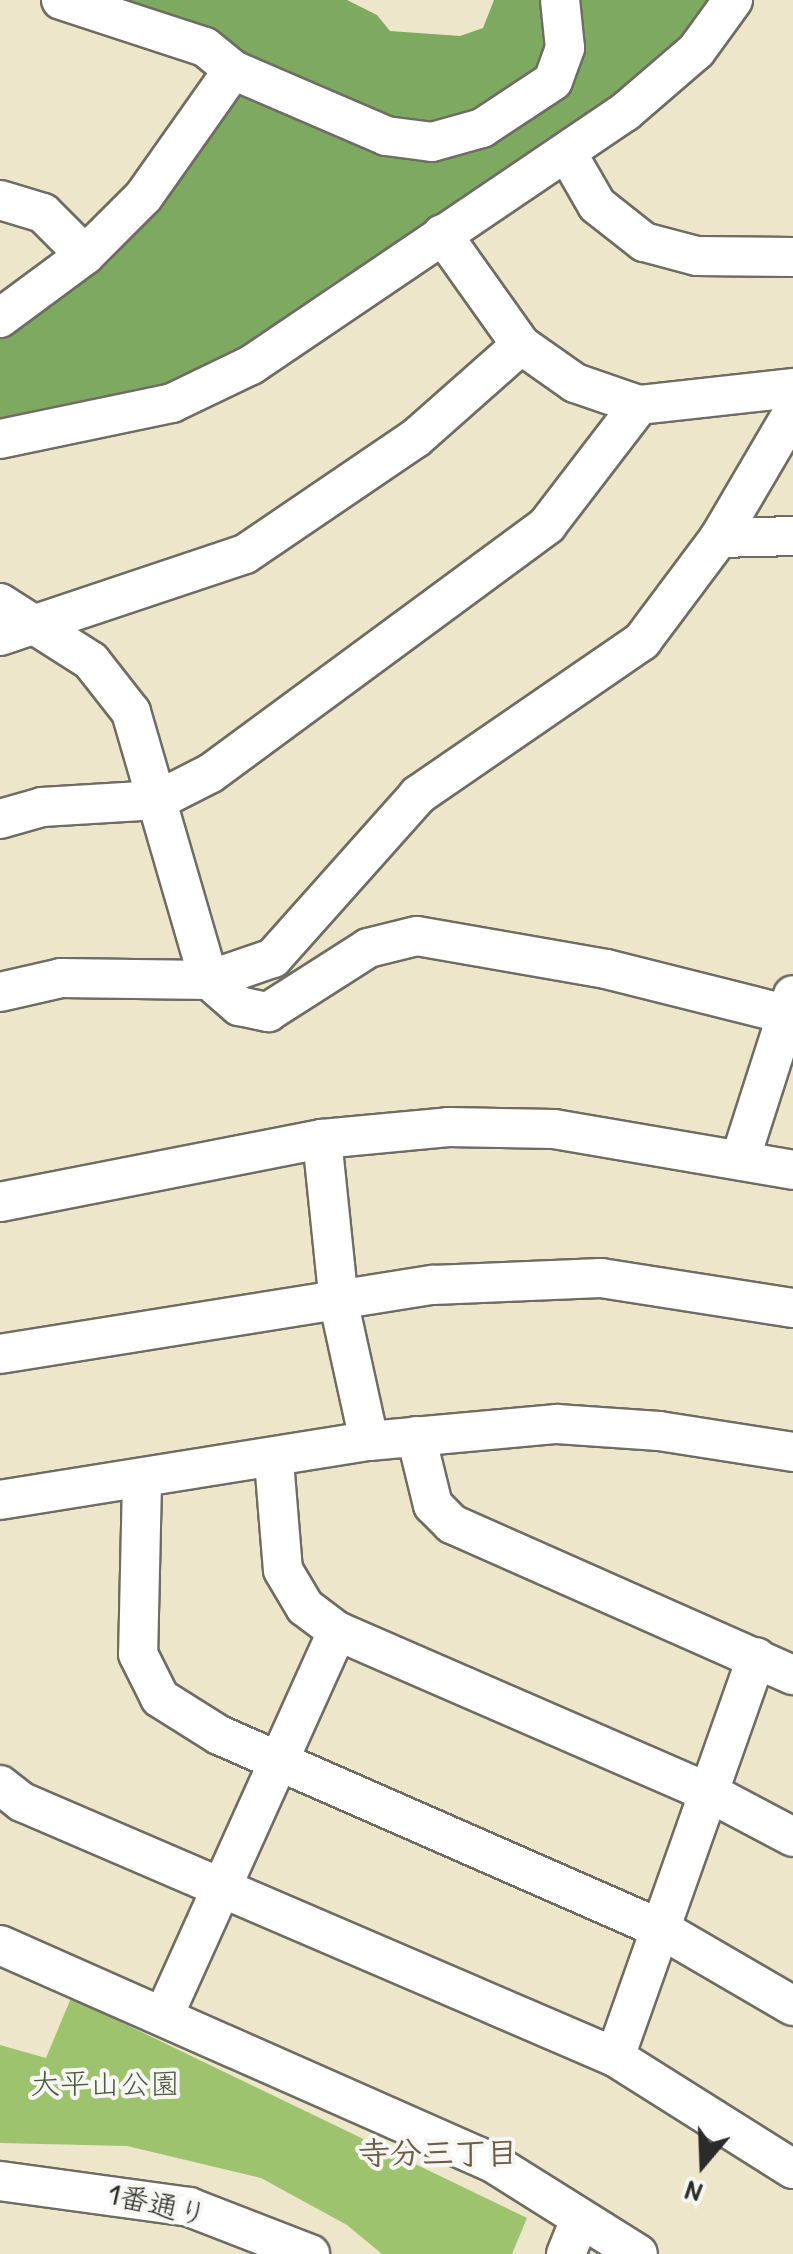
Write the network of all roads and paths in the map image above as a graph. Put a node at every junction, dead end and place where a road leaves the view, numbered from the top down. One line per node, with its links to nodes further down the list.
1 (61, 0): 4 (street)
2 (560, 0): 4 (street)
3 (733, 0): 5 (street)
4 (234, 70): 8 (street)
5 (566, 153): 7 (street); 9 (street)
6 (0, 200): 8 (street)
7 (442, 234): 11 (street); 15 (street)
8 (85, 254): 10 (street)
9 (793, 256)
10 (0, 318)
11 (521, 345): 13 (street); 19 (street)
12 (793, 388): 13 (street)
13 (639, 406): 21 (street)
14 (793, 412): 17 (street)
15 (0, 439)
16 (793, 536): 17 (street)
17 (719, 538): 23 (street)
18 (0, 603): 19 (street)
19 (40, 624): 20 (street); 21 (street)
20 (0, 636)
21 (158, 800): 22 (street); 23 (street)
22 (0, 819)
23 (209, 980): 24 (street); 25 (street)
24 (0, 992)
25 (789, 1004): 27 (street)
26 (322, 1139): 27 (street); 29 (street); 30 (street)
27 (740, 1160): 28 (street)
28 (793, 1170)
29 (0, 1202)
30 (339, 1304): 31 (street); 32 (street); 34 (street)
31 (793, 1308)
32 (0, 1354)
33 (416, 1436): 34 (street); 35 (street); 40 (street)
34 (369, 1441): 36 (street)
35 (793, 1452)
36 (274, 1461): 37 (street); 39 (street)
37 (142, 1482): 38 (street); 42 (street)
38 (2, 1511)
39 (337, 1631): 42 (street); 44 (street)
40 (757, 1657): 41 (street); 44 (street)
41 (793, 1675)
42 (276, 1757): 46 (street); 47 (street)
43 (0, 1785): 46 (street)
44 (708, 1792): 45 (street); 47 (street)
45 (793, 1837)
46 (220, 1887): 50 (street); 51 (street)
47 (659, 1928): 49 (street); 51 (street)
48 (0, 1945): 50 (street)
49 (793, 2006)
50 (164, 2015): 54 (street)
51 (615, 2057): 52 (street)
52 (793, 2169)
53 (0, 2181): 55 (street, 1番通り)
54 (580, 2219): 57 (street); 58 (street)
55 (266, 2245): 56 (street, 1番通り)
56 (310, 2254)
57 (566, 2254)
58 (638, 2254)

